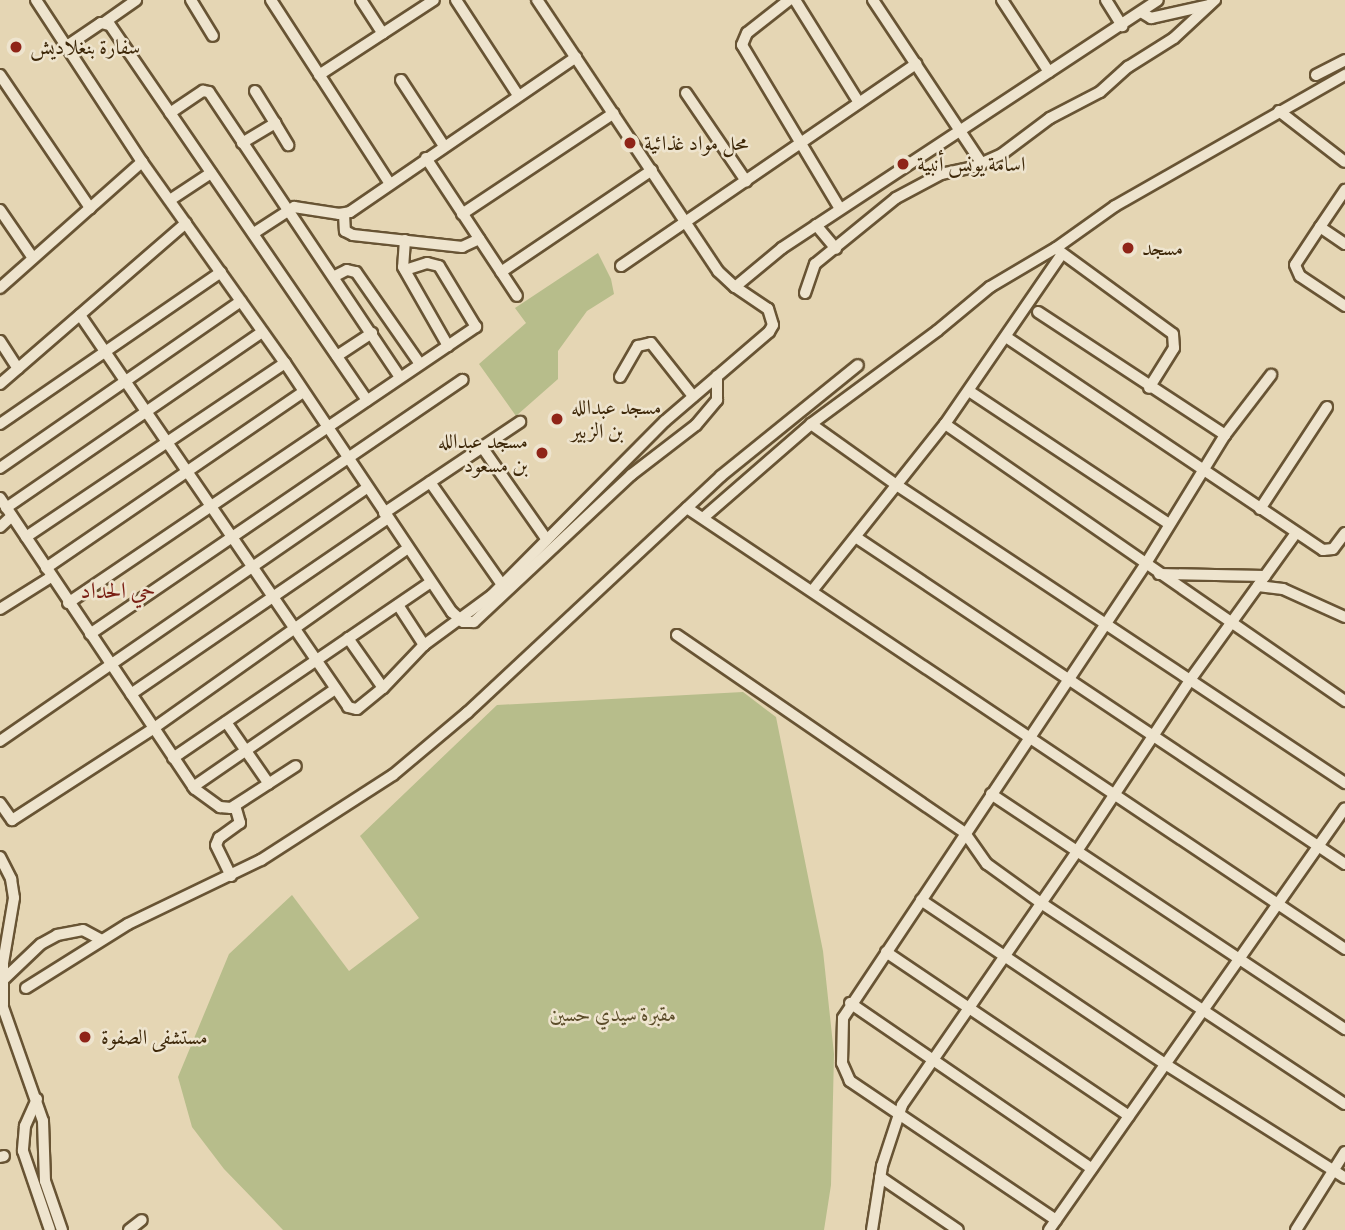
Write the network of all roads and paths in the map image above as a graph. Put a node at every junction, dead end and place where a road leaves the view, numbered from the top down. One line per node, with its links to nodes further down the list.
1 (36, 0): 21 (street)
2 (136, 0): 17 (street)
3 (191, 0): 20 (street)
4 (271, 0): 27 (street)
5 (361, 0): 19 (street)
6 (434, 0): 19 (street)
7 (456, 0): 33 (street)
8 (537, 0): 22 (street)
9 (789, 0): 41 (street)
10 (795, 0): 34 (street)
11 (873, 0): 24 (street)
12 (1002, 0): 25 (street)
13 (1106, 0): 18 (street)
14 (1158, 0): 16 (street)
15 (1212, 3): 16 (street); 47 (street)
16 (1141, 12): 18 (street)
17 (105, 22): 21 (street); 36 (street)
18 (1122, 26): 25 (street)
19 (383, 34): 27 (street)
20 (213, 36)
21 (67, 46): 45 (street)
22 (576, 57): 33 (street); 37 (street)
23 (1345, 60): 28 (street)
24 (916, 64): 34 (street); 39 (street)
25 (1049, 72): 39 (street)
26 (0, 75): 54 (street)
27 (319, 75): 51 (street)
28 (1316, 75)
29 (1345, 75): 35 (street)
30 (401, 80): 43 (street)
31 (255, 91): 38 (street)
32 (686, 93): 50 (street)
33 (518, 95): 43 (street)
34 (859, 103): 41 (street)
35 (1279, 111): 46 (street); 69 (street)
36 (170, 113): 40 (street); 49 (street)
37 (614, 113): 48 (street); 59 (street)
38 (275, 123): 40 (street); 42 (street)
39 (959, 128): 47 (street); 55 (street)
40 (242, 143): 56 (street)
41 (800, 143): 50 (street); 55 (street)
42 (288, 145)
43 (444, 146): 44 (street)
44 (426, 158): 51 (street); 59 (street)
45 (142, 162): 53 (street); 54 (street)
46 (1345, 162)
47 (982, 164): 68 (street)
48 (652, 170): 60 (street); 74 (street)
49 (211, 173): 53 (street); 64 (street)
50 (746, 181): 60 (street)
51 (390, 184): 58 (street)
52 (1345, 190): 63 (street)
53 (170, 200): 61 (street)
54 (90, 208): 70 (street)
55 (841, 209): 62 (street)
56 (288, 210): 58 (street); 64 (street); 75 (street)
57 (0, 211): 70 (street)
58 (344, 214): 66 (street)
59 (463, 214): 65 (street)
60 (687, 221): 71 (street); 76 (street)
61 (186, 223): 73 (street); 83 (street)
62 (816, 225): 68 (street); 76 (street)
63 (1320, 227): 67 (street); 81 (street)
64 (254, 233): 90 (street)
65 (479, 239): 66 (street); 74 (street)
66 (405, 240): 72 (street)
67 (1345, 244)
68 (836, 250): 78 (street)
69 (1059, 251): 86 (street); 102 (street); 111 (street)
70 (33, 258): 77 (street)
71 (621, 266)
72 (405, 270): 88 (street); 88 (street)
73 (221, 272): 80 (street); 89 (street)
74 (501, 272): 79 (street)
75 (335, 276): 85 (street); 92 (street)
76 (735, 287): 96 (street)
77 (0, 288)
78 (805, 293)
79 (517, 296)
80 (241, 302): 84 (street); 99 (street)
81 (1345, 306)
82 (1038, 312): 102 (street)
83 (80, 315): 89 (street); 94 (street)
84 (261, 332): 91 (street); 108 (street)
85 (372, 333): 90 (street); 97 (street)
86 (1006, 337): 103 (street); 121 (street)
87 (0, 341): 94 (street)
88 (448, 346): 92 (street)
89 (105, 352): 99 (street); 110 (street)
90 (337, 356): 106 (street)
91 (285, 363): 104 (street); 117 (street)
92 (419, 364): 97 (street)
93 (859, 365): 113 (street)
94 (18, 369): 101 (street)
95 (1271, 375): 115 (street)
96 (717, 376): 105 (street); 155 (street)
97 (400, 377): 106 (street)
98 (621, 377): 105 (street)
99 (125, 380): 108 (street); 120 (street)
100 (463, 380): 119 (street)
101 (0, 384)
102 (1149, 388): 115 (street)
103 (969, 391): 112 (street); 132 (street)
104 (303, 392): 114 (street); 122 (street)
105 (693, 396): 139 (street)
106 (367, 400): 114 (street)
107 (1327, 407): 129 (street)
108 (146, 412): 117 (street); 127 (street)
109 (520, 422): 118 (street)
110 (0, 424)
111 (811, 424): 116 (street); 124 (street)
112 (945, 424): 124 (street); 141 (street)
113 (779, 427): 116 (street); 128 (street)
114 (326, 428): 119 (street); 126 (street)
115 (1225, 435): 121 (street)
116 (794, 438): 131 (street)
117 (167, 442): 122 (street); 136 (street)
118 (482, 447): 123 (street); 139 (street)
119 (347, 459): 125 (street); 137 (street)
120 (0, 468)
121 (1203, 470): 129 (street); 132 (street)
122 (187, 472): 126 (street); 143 (street)
123 (430, 482): 130 (street); 147 (street)
124 (898, 486): 138 (street); 157 (street)
125 (367, 488): 130 (street); 142 (street)
126 (209, 505): 137 (street); 151 (street)
127 (6, 508): 133 (street); 136 (street)
128 (687, 508): 131 (street); 192 (street)
129 (1260, 509): 134 (street)
130 (386, 515): 140 (street); 150 (street)
131 (703, 518): 149 (street)
132 (1169, 524): 141 (street)
133 (0, 527)
134 (1296, 533): 135 (street); 145 (street)
135 (1345, 534)
136 (26, 537): 143 (street)
137 (231, 537): 142 (street); 159 (street)
138 (857, 538): 149 (street); 165 (street)
139 (547, 540): 147 (street)
140 (408, 548): 146 (street); 158 (street)
141 (1145, 565): 144 (street); 157 (street)
142 (253, 568): 150 (street); 164 (street)
143 (48, 573): 151 (street); 153 (street)
144 (1159, 574): 145 (street); 156 (street)
145 (1265, 576): 148 (street)
146 (431, 582): 152 (street); 155 (street)
147 (502, 585): 155 (street)
148 (1258, 586): 154 (street); 156 (street)
149 (812, 592): 173 (street)
150 (272, 597): 158 (street); 169 (street)
151 (68, 603): 159 (street)
152 (398, 604): 161 (street); 162 (street)
153 (0, 610)
154 (1345, 617)
155 (460, 621): 162 (street)
156 (1230, 623): 166 (street); 170 (street)
157 (1105, 624): 165 (street); 166 (street)
158 (294, 628): 163 (street); 172 (street)
159 (90, 634): 164 (street)
160 (677, 635): 187 (street)
161 (348, 638): 163 (street); 167 (street)
162 (424, 645): 167 (street)
163 (316, 660): 168 (street); 171 (street)
164 (112, 666): 169 (street); 175 (street)
165 (1068, 680): 173 (street); 174 (street)
166 (1189, 680): 174 (street); 179 (street)
167 (383, 688): 168 (street)
168 (335, 689): 176 (street)
169 (131, 694): 172 (street)
170 (1345, 701)
171 (226, 722): 176 (street); 177 (street)
172 (154, 728): 177 (street); 184 (street)
173 (1029, 737): 182 (street); 183 (street)
174 (1152, 737): 183 (street); 188 (street)
175 (0, 741)
176 (246, 750): 180 (street); 181 (street)
177 (173, 758): 181 (street)
178 (296, 766): 180 (street)
179 (1345, 783)
180 (269, 784): 185 (street)
181 (193, 787): 185 (street)
182 (991, 794): 187 (street); 189 (street)
183 (1114, 794): 189 (street); 195 (street)
184 (0, 803)
185 (235, 807): 192 (street)
186 (1345, 807): 188 (street)
187 (965, 833): 193 (street); 194 (street)
188 (1318, 847): 191 (street); 195 (street)
189 (1077, 851): 194 (street); 200 (street)
190 (0, 857): 201 (street)
191 (1345, 864)
192 (231, 876): 196 (street)
193 (921, 900): 198 (street); 199 (street)
194 (1041, 903): 199 (street); 206 (street)
195 (1278, 904): 197 (street); 200 (street)
196 (102, 940): 201 (street); 202 (street)
197 (1345, 949)
198 (886, 952): 204 (street); 205 (street)
199 (1004, 956): 205 (street); 209 (street)
200 (1239, 959): 206 (street); 207 (street)
201 (3, 980): 203 (street)
202 (26, 988)
203 (2, 1002): 210 (street)
204 (850, 1003): 208 (street); 212 (street)
205 (968, 1008): 208 (street); 213 (street)
206 (1203, 1010): 209 (street); 211 (street)
207 (1345, 1029)
208 (932, 1060): 212 (street); 215 (street)
209 (1165, 1064): 213 (street); 216 (street)
210 (37, 1099): 219 (street); 220 (street)
211 (1345, 1104)
212 (897, 1114): 217 (street); 222 (street)
213 (1129, 1116): 215 (street)
214 (1345, 1152): 216 (street)
215 (1092, 1169): 222 (street)
216 (1333, 1171): 218 (street); 229 (street)
217 (880, 1177): 226 (street); 227 (street)
218 (1345, 1178)
219 (45, 1181): 220 (street); 224 (street)
220 (35, 1189): 223 (street)
221 (142, 1220): 225 (street)
222 (1056, 1220): 228 (street)
223 (50, 1230)
224 (62, 1230)
225 (129, 1230)
226 (872, 1230)
227 (958, 1230)
228 (1049, 1230)
229 (1296, 1230)

